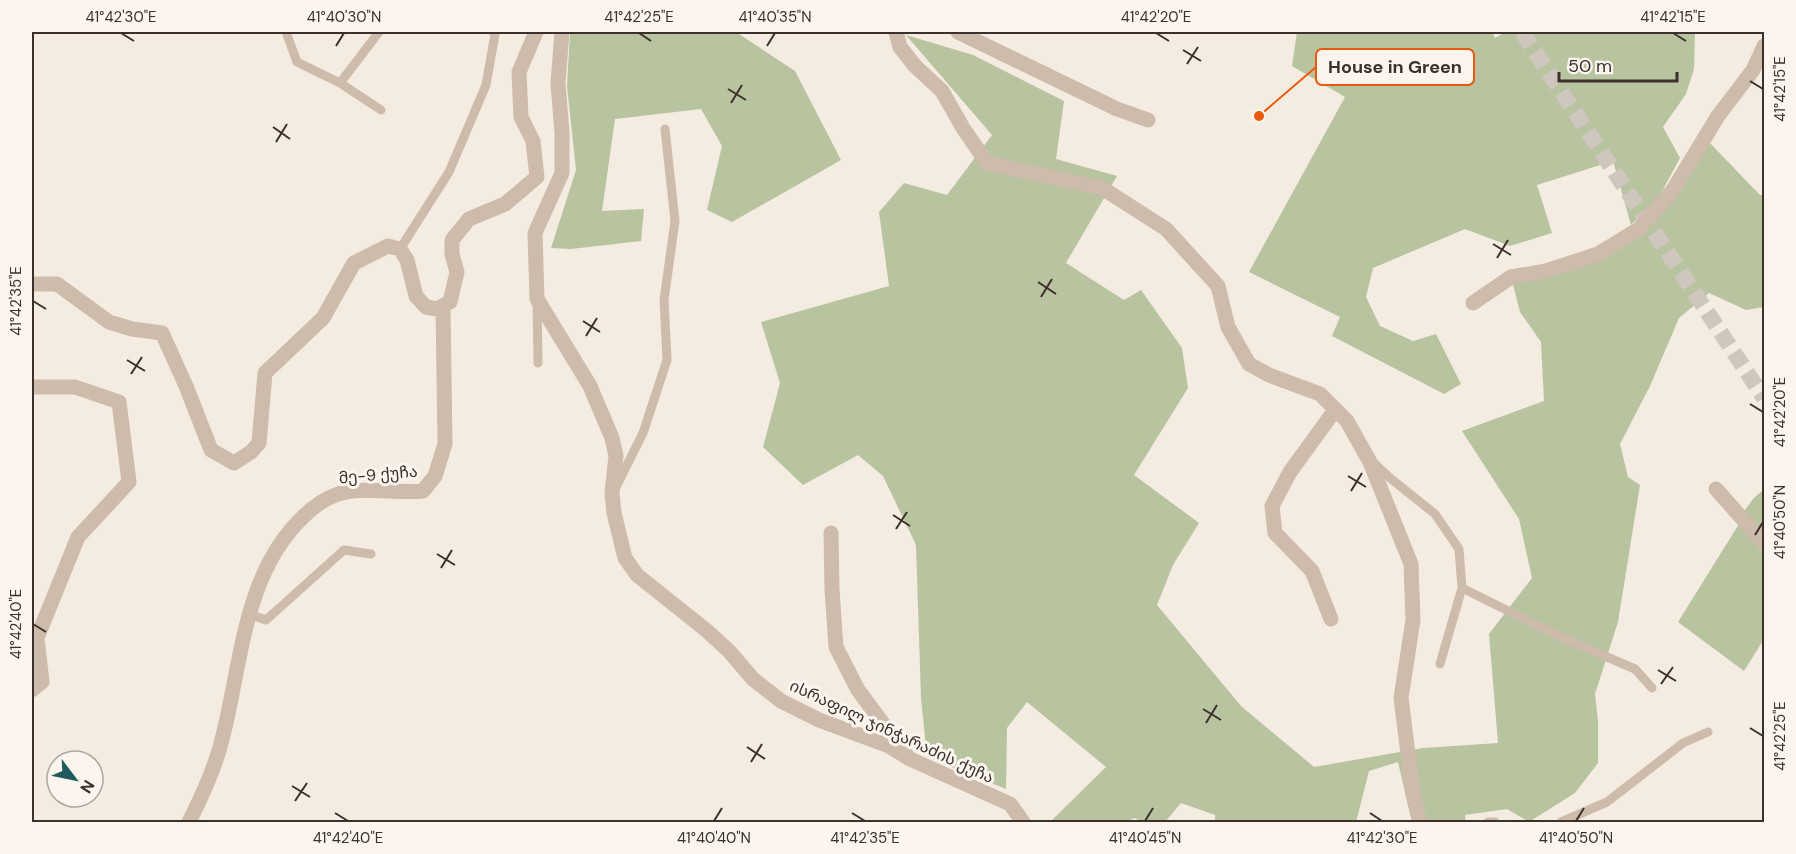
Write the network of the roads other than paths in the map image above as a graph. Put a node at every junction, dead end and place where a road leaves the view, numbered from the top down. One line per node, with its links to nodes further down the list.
1 (286, 32): 9 (lane)
2 (379, 32): 9 (lane)
3 (493, 32): 13 (lane)
4 (536, 32): 17 (street)
5 (562, 32): 15 (street, ისრაფილ ჯინჭარაძის ქუჩა)
6 (896, 32): 20 (street)
7 (958, 32): 11 (street)
8 (1764, 46): 16 (street)
9 (340, 83): 10 (lane)
10 (381, 110)
11 (1148, 120)
12 (665, 129): 23 (lane)
13 (400, 249): 14 (street); 17 (street)
14 (32, 284)
15 (537, 299): 18 (lane); 23 (street, ისრაფილ ჯინჭარაძის ქუჩა)
16 (1473, 303)
17 (443, 306): 28 (street, მე-9 ქუჩა)
18 (538, 363)
19 (32, 387): 32 (street)
20 (1335, 410): 21 (street); 29 (street)
21 (1366, 456): 27 (lane); 37 (street)
22 (1716, 489): 25 (street)
23 (612, 493): 34 (street, ისრაფილ ჯინჭარაძის ქუჩა)
24 (831, 533): 34 (street)
25 (1764, 543)
26 (371, 554): 28 (lane)
27 (1462, 588): 30 (lane); 31 (lane)
28 (249, 614): 35 (street, მე-9 ქუჩა)
29 (1331, 619)
30 (1440, 664)
31 (1652, 688)
32 (32, 690)
33 (1708, 732): 40 (lane)
34 (910, 759): 36 (street, ისრაფილ ჯინჭარაძის ქუჩა)
35 (189, 822)
36 (1023, 822)
37 (1420, 822)
38 (1488, 822): 39 (lane)
39 (1495, 822)
40 (1561, 822)

